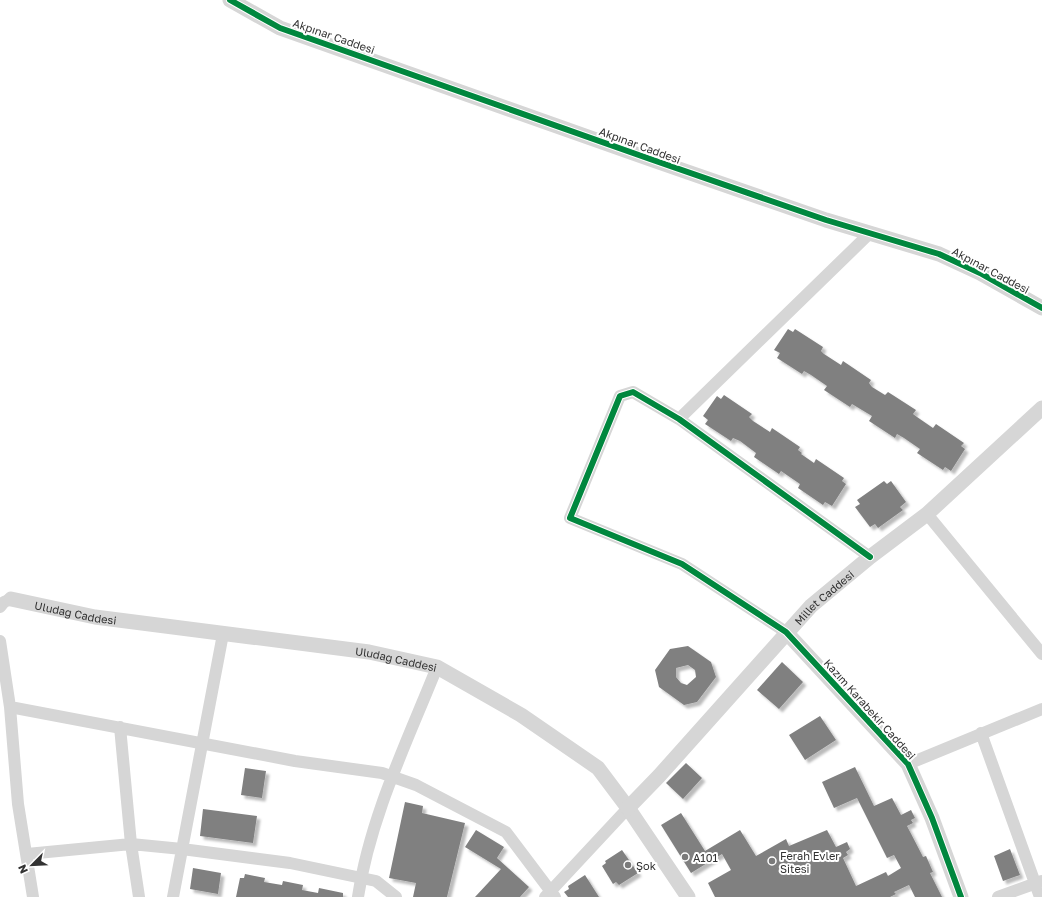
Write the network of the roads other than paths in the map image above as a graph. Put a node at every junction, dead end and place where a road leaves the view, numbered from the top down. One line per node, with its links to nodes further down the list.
1 (230, 0): 2 (street, Akpınar Caddesi)
2 (870, 233): 3 (street, Akpınar Caddesi); 5 (street)
3 (1042, 308)
4 (1042, 408): 6 (street, Millet Caddesi)
5 (679, 419): 7 (street); 9 (street)
6 (927, 514): 7 (street, Millet Caddesi); 12 (street)
7 (870, 557): 9 (street, Millet Caddesi)
8 (6, 603): 10 (street, Uludağ Caddesi)
9 (786, 632): 19 (street, Kazım Karabekir Caddesi); 21 (street, Millet Caddesi)
10 (223, 634): 13 (street, Uludağ Caddesi); 18 (street)
11 (0, 641): 14 (street)
12 (1042, 654)
13 (438, 668): 20 (street); 21 (street, Uludağ Caddesi)
14 (10, 707): 16 (street); 24 (street)
15 (1042, 709): 17 (street)
16 (120, 727): 18 (street); 22 (street)
17 (981, 732): 19 (street); 26 (street)
18 (202, 744): 20 (street); 23 (street)
19 (908, 764): 34 (street, Kazım Karabekir Caddesi)
20 (393, 777): 25 (street); 27 (street)
21 (628, 808): 27 (street); 33 (street, Uludağ Caddesi)
22 (131, 844): 23 (street); 24 (street); 29 (street)
23 (182, 849): 25 (street); 30 (street)
24 (27, 854): 28 (street)
25 (361, 878): 31 (street); 32 (street)
26 (1038, 882): 35 (street); 36 (street)
27 (550, 895)
28 (33, 897)
29 (139, 897)
30 (173, 897)
31 (358, 897)
32 (396, 897)
33 (688, 897)
34 (961, 897)
35 (998, 897)
36 (1040, 897)

